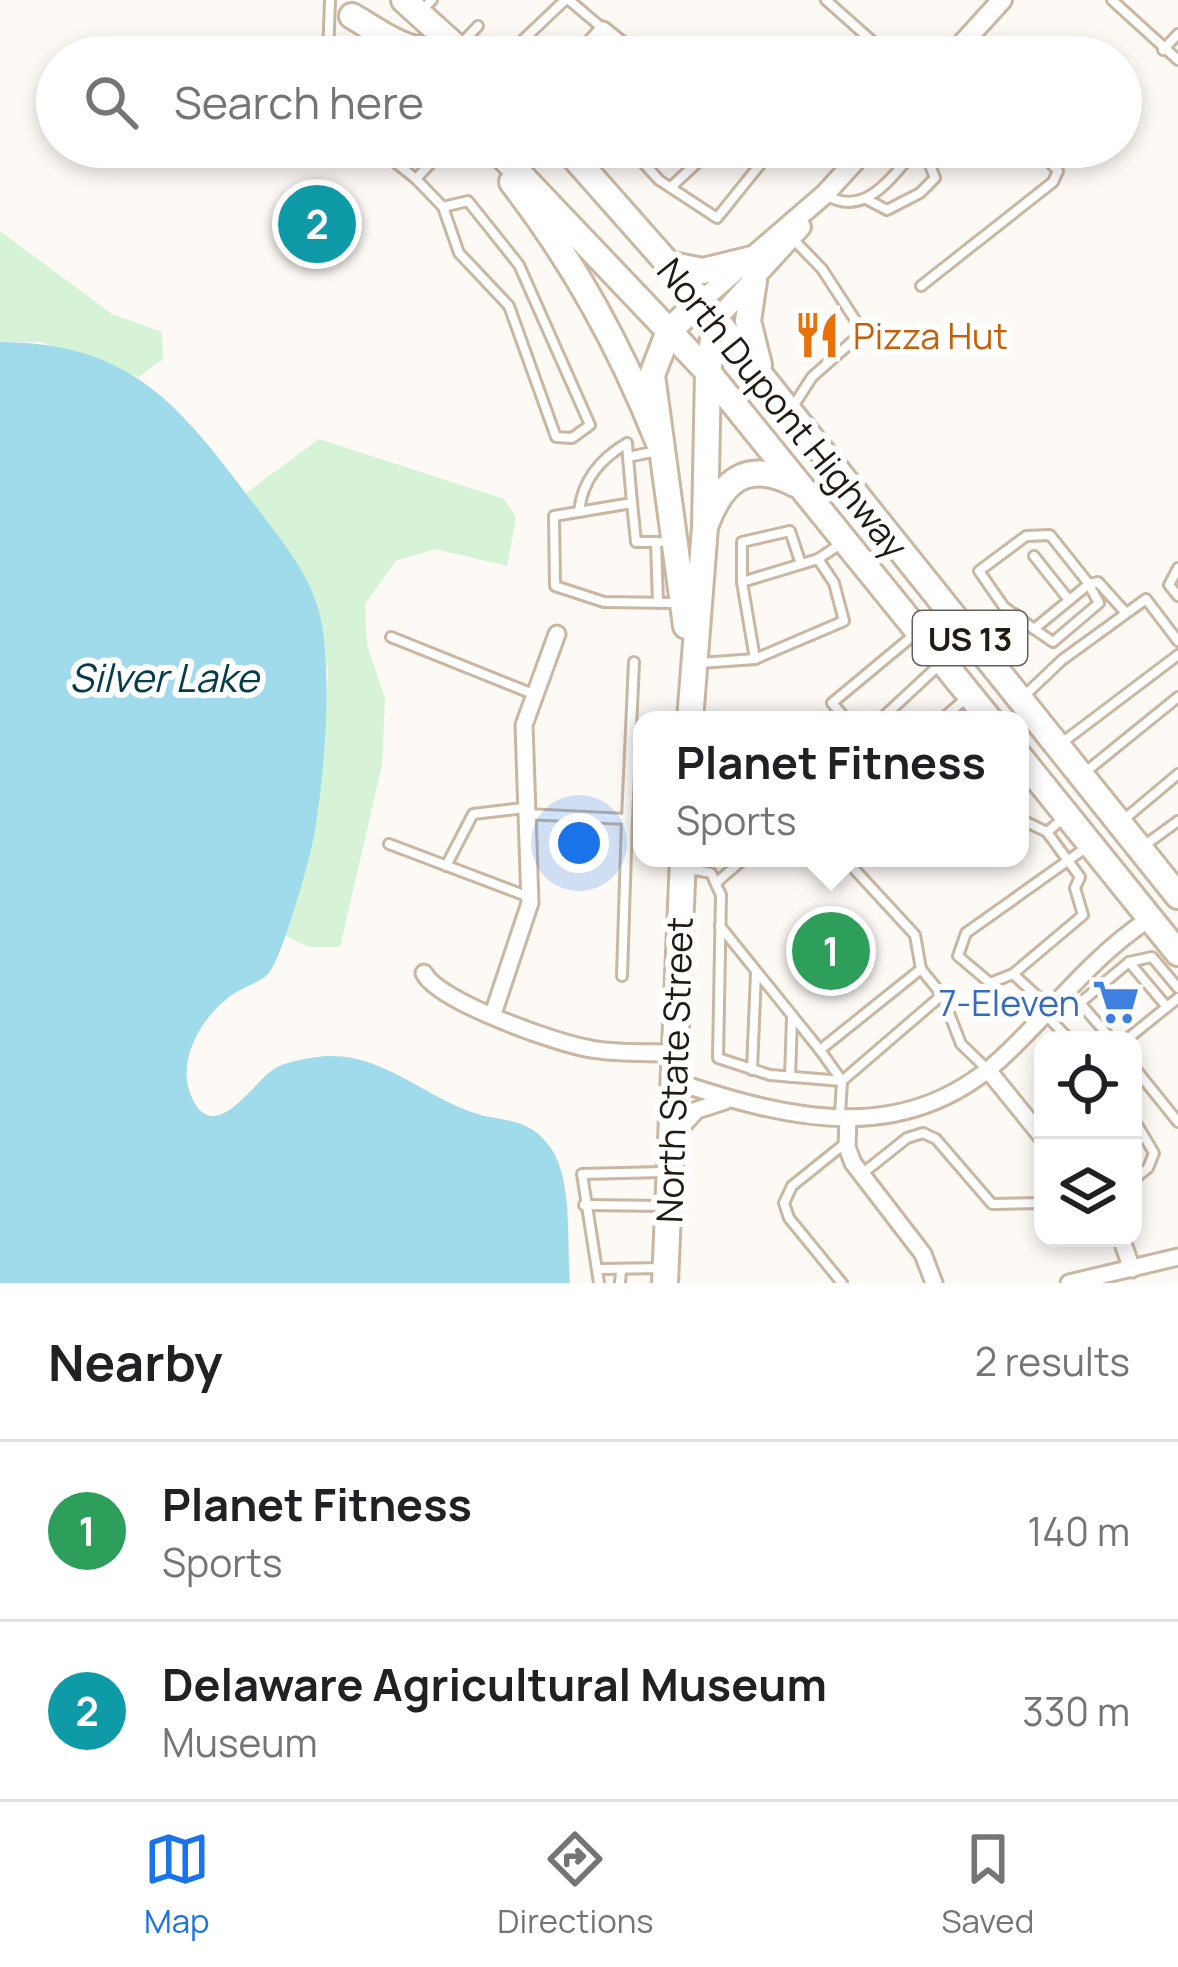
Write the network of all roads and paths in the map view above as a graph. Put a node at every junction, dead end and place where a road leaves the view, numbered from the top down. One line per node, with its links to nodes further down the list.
1 (567, 0): 8 (lane); 15 (lane)
2 (826, 0): 18 (lane)
3 (1002, 0): 19 (street)
4 (1112, 0): 20 (lane)
5 (418, 4): 13 (main road)
6 (339, 5): 10 (lane); 11 (main road); 12 (main road)
7 (478, 26): 14 (lane)
8 (603, 30): 16 (street); 17 (street)
9 (1178, 34): 20 (lane)
10 (332, 36)
11 (373, 36)
12 (391, 36)
13 (446, 36)
14 (468, 36)
15 (528, 36)
16 (598, 36)
17 (610, 36)
18 (866, 36)
19 (969, 36)
20 (1163, 50): 21 (lane)
21 (1178, 60)
22 (402, 168): 34 (lane)
23 (426, 168): 34 (lane)
24 (504, 168): 49 (main road)
25 (510, 168): 44 (main road, North Dupont Highway / US 13)
26 (584, 168): 40 (main road, North Dupont Highway / US 13)
27 (651, 168): 35 (lane)
28 (693, 168): 35 (lane)
29 (757, 168): 35 (lane)
30 (849, 168): 36 (street)
31 (898, 168): 37 (lane)
32 (930, 168): 37 (lane)
33 (1056, 168): 42 (lane)
34 (416, 179): 38 (lane)
35 (671, 188)
36 (825, 194): 37 (lane); 39 (street); 41 (street)
37 (866, 199)
38 (443, 207): 38 (lane)
39 (793, 238): 41 (street); 47 (lane)
40 (668, 264): 41 (main road); 43 (main road, North Dupont Highway / US 13)
41 (753, 270): 43 (street); 46 (main road)
42 (921, 286)
43 (708, 310): 44 (main road); 45 (main road); 46 (main road, North Dupont Highway / US 13)
44 (669, 331): 45 (main road, North Dupont Highway / US 13); 49 (main road)
45 (708, 372): 48 (main road, North Dupont Highway / US 13); 55 (main road)
46 (763, 378): 47 (main road, North Dupont Highway / US 13)
47 (789, 413): 51 (main road, North Dupont Highway / US 13)
48 (756, 431): 51 (main road); 52 (main road, North Dupont Highway / US 13)
49 (659, 446): 50 (lane); 57 (main road)
50 (628, 458): 53 (lane); 54 (lane)
51 (835, 475): 69 (main road, North Dupont Highway / US 13)
52 (801, 486): 55 (main road); 56 (main road, North Dupont Highway / US 13)
53 (632, 503): 54 (lane); 57 (lane)
54 (579, 512): 66 (lane)
55 (706, 527): 79 (main road)
56 (845, 541): 59 (lane); 71 (main road, North Dupont Highway / US 13)
57 (667, 543): 66 (main road)
58 (1034, 556): 65 (lane)
59 (818, 559): 60 (lane); 76 (lane)
60 (800, 564): 62 (lane); 62 (lane)
61 (1178, 568): 64 (lane)
62 (742, 583): 76 (lane)
63 (1089, 584): 65 (lane); 67 (lane); 68 (lane); 70 (lane)
64 (1178, 596)
65 (1070, 600): 70 (lane)
66 (671, 603): 79 (main road)
67 (1126, 614): 74 (lane); 84 (lane)
68 (1013, 616): 69 (lane); 70 (lane); 80 (lane)
69 (958, 623): 80 (main road, North Dupont Highway / US 13)
70 (1034, 629)
71 (919, 632): 78 (main road, North Dupont Highway / US 13); 86 (lane)
72 (557, 634): 81 (street)
73 (391, 637): 81 (lane)
74 (1178, 641)
75 (1178, 655): 90 (lane)
76 (755, 659): 79 (lane)
77 (634, 662): 95 (lane)
78 (943, 662): 82 (main road, North Dupont Highway / US 13); 87 (lane)
79 (693, 672): 85 (main road)
80 (1000, 674): 84 (main road, North Dupont Highway / US 13)
81 (532, 694): 94 (street)
82 (970, 695): 88 (lane); 89 (main road, North Dupont Highway / US 13)
83 (1178, 697): 93 (lane)
84 (1021, 699): 90 (main road, North Dupont Highway / US 13)
85 (691, 711)
86 (839, 711)
87 (890, 711)
88 (951, 711)
89 (983, 711)
90 (1058, 746): 93 (main road, North Dupont Highway / US 13)
91 (1178, 774): 98 (lane)
92 (1029, 775): 99 (main road)
93 (1082, 775): 98 (main road, North Dupont Highway / US 13)
94 (524, 811): 95 (lane); 103 (lane); 111 (street)
95 (626, 819): 121 (lane)
96 (1029, 820): 99 (lane)
97 (1178, 821): 101 (lane)
98 (1120, 823): 101 (main road, North Dupont Highway / US 13)
99 (1057, 824): 102 (main road)
100 (389, 844): 103 (lane)
101 (1141, 849): 110 (main road, North Dupont Highway / US 13)
102 (1087, 854): 108 (lane); 108 (lane); 112 (main road); 120 (lane)
103 (446, 866): 111 (lane)
104 (683, 867): 135 (main road, North State Street)
105 (695, 867): 109 (lane)
106 (734, 867): 109 (lane)
107 (852, 867): 117 (lane)
108 (1080, 877): 120 (lane)
109 (717, 882): 114 (lane)
110 (1178, 896)
111 (531, 897): 129 (street)
112 (1149, 919): 113 (main road); 115 (main road); 123 (street)
113 (1178, 922)
114 (720, 926): 118 (lane); 136 (lane)
115 (1178, 953)
116 (1129, 962): 122 (lane); 126 (lane); 127 (lane)
117 (921, 968): 124 (lane); 134 (lane)
118 (756, 972): 130 (lane); 136 (lane)
119 (424, 973): 129 (street)
120 (1013, 974): 128 (lane)
121 (622, 976)
122 (1178, 988)
123 (1067, 989): 126 (lane); 128 (street)
124 (942, 995): 137 (lane); 141 (lane)
125 (1178, 998): 127 (lane)
126 (1081, 1003): 132 (lane)
127 (1167, 1006): 133 (lane)
128 (1047, 1011): 131 (lane); 137 (street)
129 (494, 1014): 135 (street)
130 (792, 1016): 134 (lane); 138 (lane)
131 (1063, 1031)
132 (1104, 1031)
133 (1137, 1031)
134 (820, 1050): 141 (lane)
135 (675, 1053): 140 (main road, North State Street)
136 (752, 1070): 138 (lane)
137 (988, 1070): 143 (street); 145 (street)
138 (790, 1077): 141 (lane)
139 (1142, 1077): 144 (lane)
140 (674, 1081): 142 (street); 147 (main road, North State Street)
141 (842, 1081): 143 (lane)
142 (731, 1100): 143 (street); 147 (street)
143 (844, 1118): 148 (street)
144 (1178, 1122)
145 (1034, 1127)
146 (1142, 1133): 150 (lane)
147 (671, 1139): 149 (main road, North State Street)
148 (847, 1142): 151 (street); 163 (lane)
149 (670, 1172): 153 (lane); 154 (main road, North State Street)
150 (1142, 1173)
151 (862, 1174): 152 (lane); 164 (street)
152 (1034, 1204)
153 (584, 1205): 154 (lane); 157 (lane)
154 (668, 1206): 160 (main road, North State Street)
155 (1123, 1247): 158 (street)
156 (1178, 1257): 158 (street)
157 (599, 1269): 159 (lane); 161 (lane)
158 (1132, 1269): 165 (street)
159 (621, 1271): 160 (lane); 162 (lane)
160 (665, 1276)
161 (599, 1283)
162 (620, 1283)
163 (842, 1283)
164 (934, 1283)
165 (1069, 1283)

